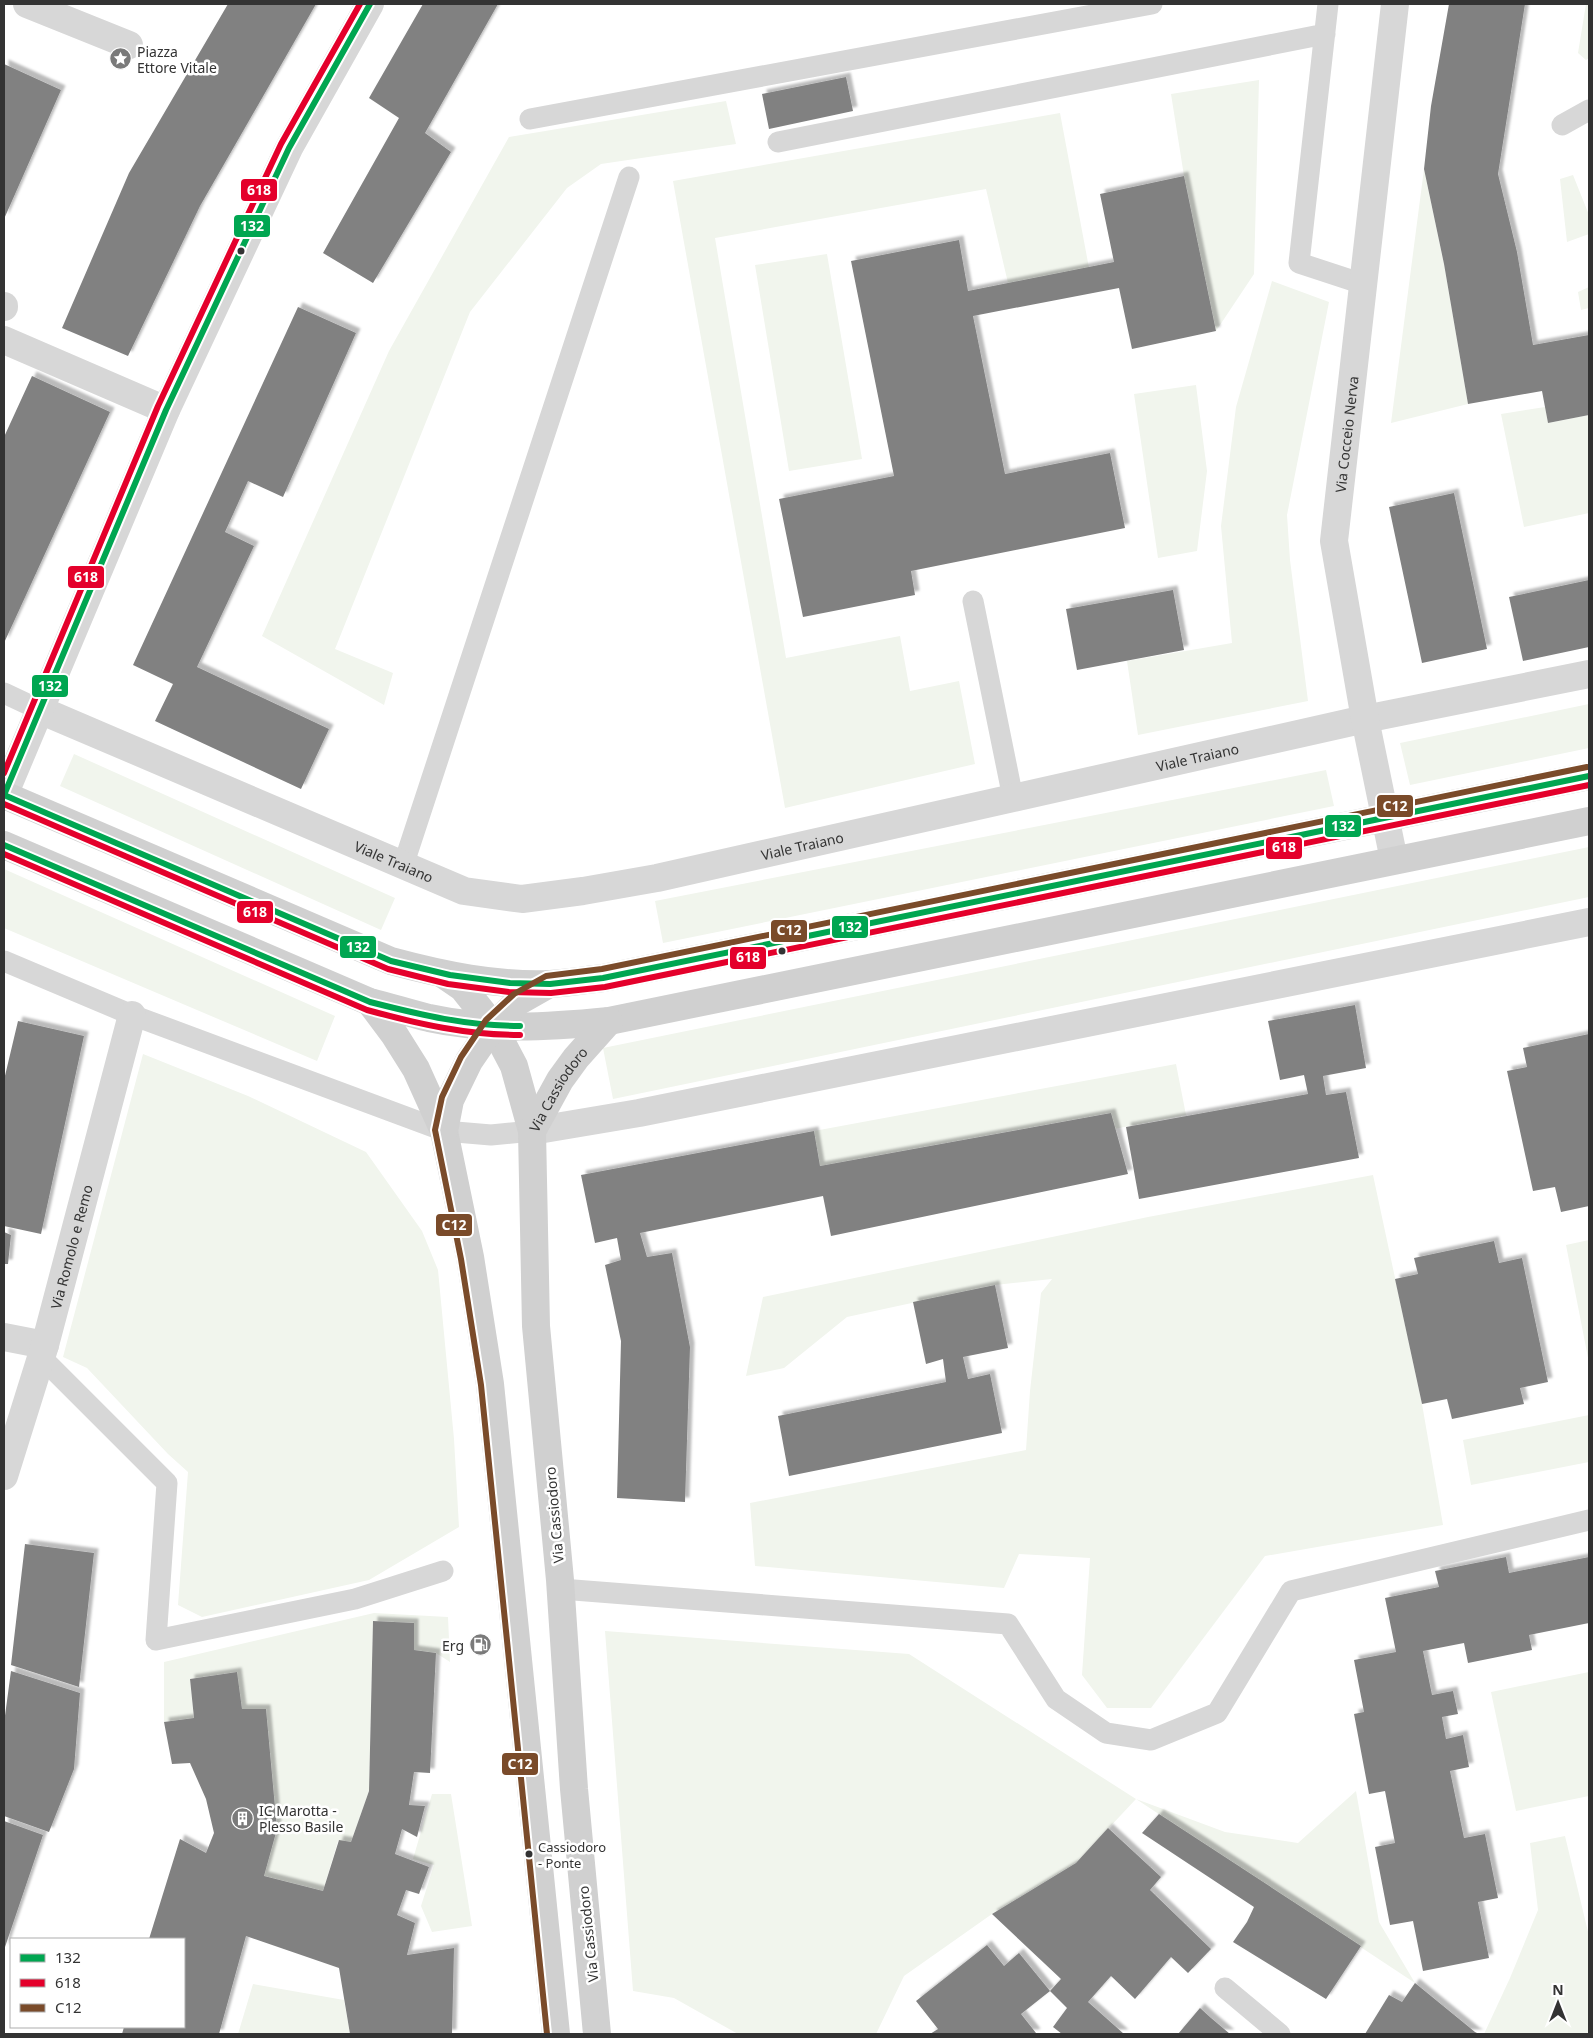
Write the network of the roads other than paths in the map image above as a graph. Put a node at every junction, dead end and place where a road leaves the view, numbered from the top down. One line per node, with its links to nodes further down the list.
1 (26, 4): 7 (street)
2 (370, 4): 15 (street)
3 (1152, 4): 9 (lane)
4 (1328, 4): 6 (lane)
5 (1395, 4): 13 (street, Via Cocceio Nerva)
6 (1325, 34): 11 (lane); 13 (lane)
7 (130, 45)
8 (1589, 110): 10 (lane)
9 (530, 119)
10 (1562, 125)
11 (778, 142)
12 (628, 177): 28 (lane)
13 (1363, 284): 20 (street, Via Cocceio Nerva)
14 (4, 340): 15 (street)
15 (166, 410): 19 (street)
16 (973, 601): 23 (lane)
17 (1589, 674): 20 (street, Viale Traiano)
18 (4, 693): 19 (lane)
19 (40, 710): 22 (street); 28 (street, Viale Traiano)
20 (1365, 719): 23 (street, Viale Traiano); 24 (street, Via Cocceio Nerva)
21 (1589, 776): 24 (main road)
22 (4, 796): 31 (main road)
23 (1013, 798): 28 (street, Viale Traiano)
24 (1384, 818): 27 (street, Via Cocceio Nerva); 32 (main road)
25 (1589, 821): 27 (main road)
26 (4, 845): 33 (main road)
27 (1394, 860): 35 (main road)
28 (403, 866)
29 (1589, 922): 38 (street)
30 (4, 962): 34 (lane)
31 (444, 975): 32 (main road); 36 (main road)
32 (549, 984): 36 (main road)
33 (370, 1002): 36 (main road); 37 (main road)
34 (132, 1015): 37 (lane); 40 (street, Via Romolo e Remo)
35 (609, 1021): 36 (main road); 38 (main road, Via Cassiodoro)
36 (493, 1026): 37 (main road); 38 (main road)
37 (444, 1131): 38 (lane); 46 (main road)
38 (532, 1131): 44 (main road, Via Cassiodoro)
39 (4, 1337): 40 (street)
40 (43, 1351): 41 (street, Via Romolo e Remo); 43 (lane)
41 (4, 1476)
42 (1589, 1520): 44 (lane)
43 (443, 1571)
44 (561, 1589): 47 (main road, Via Cassiodoro)
45 (1225, 1988): 48 (lane)
46 (556, 2034)
47 (597, 2034)
48 (1280, 2034)

